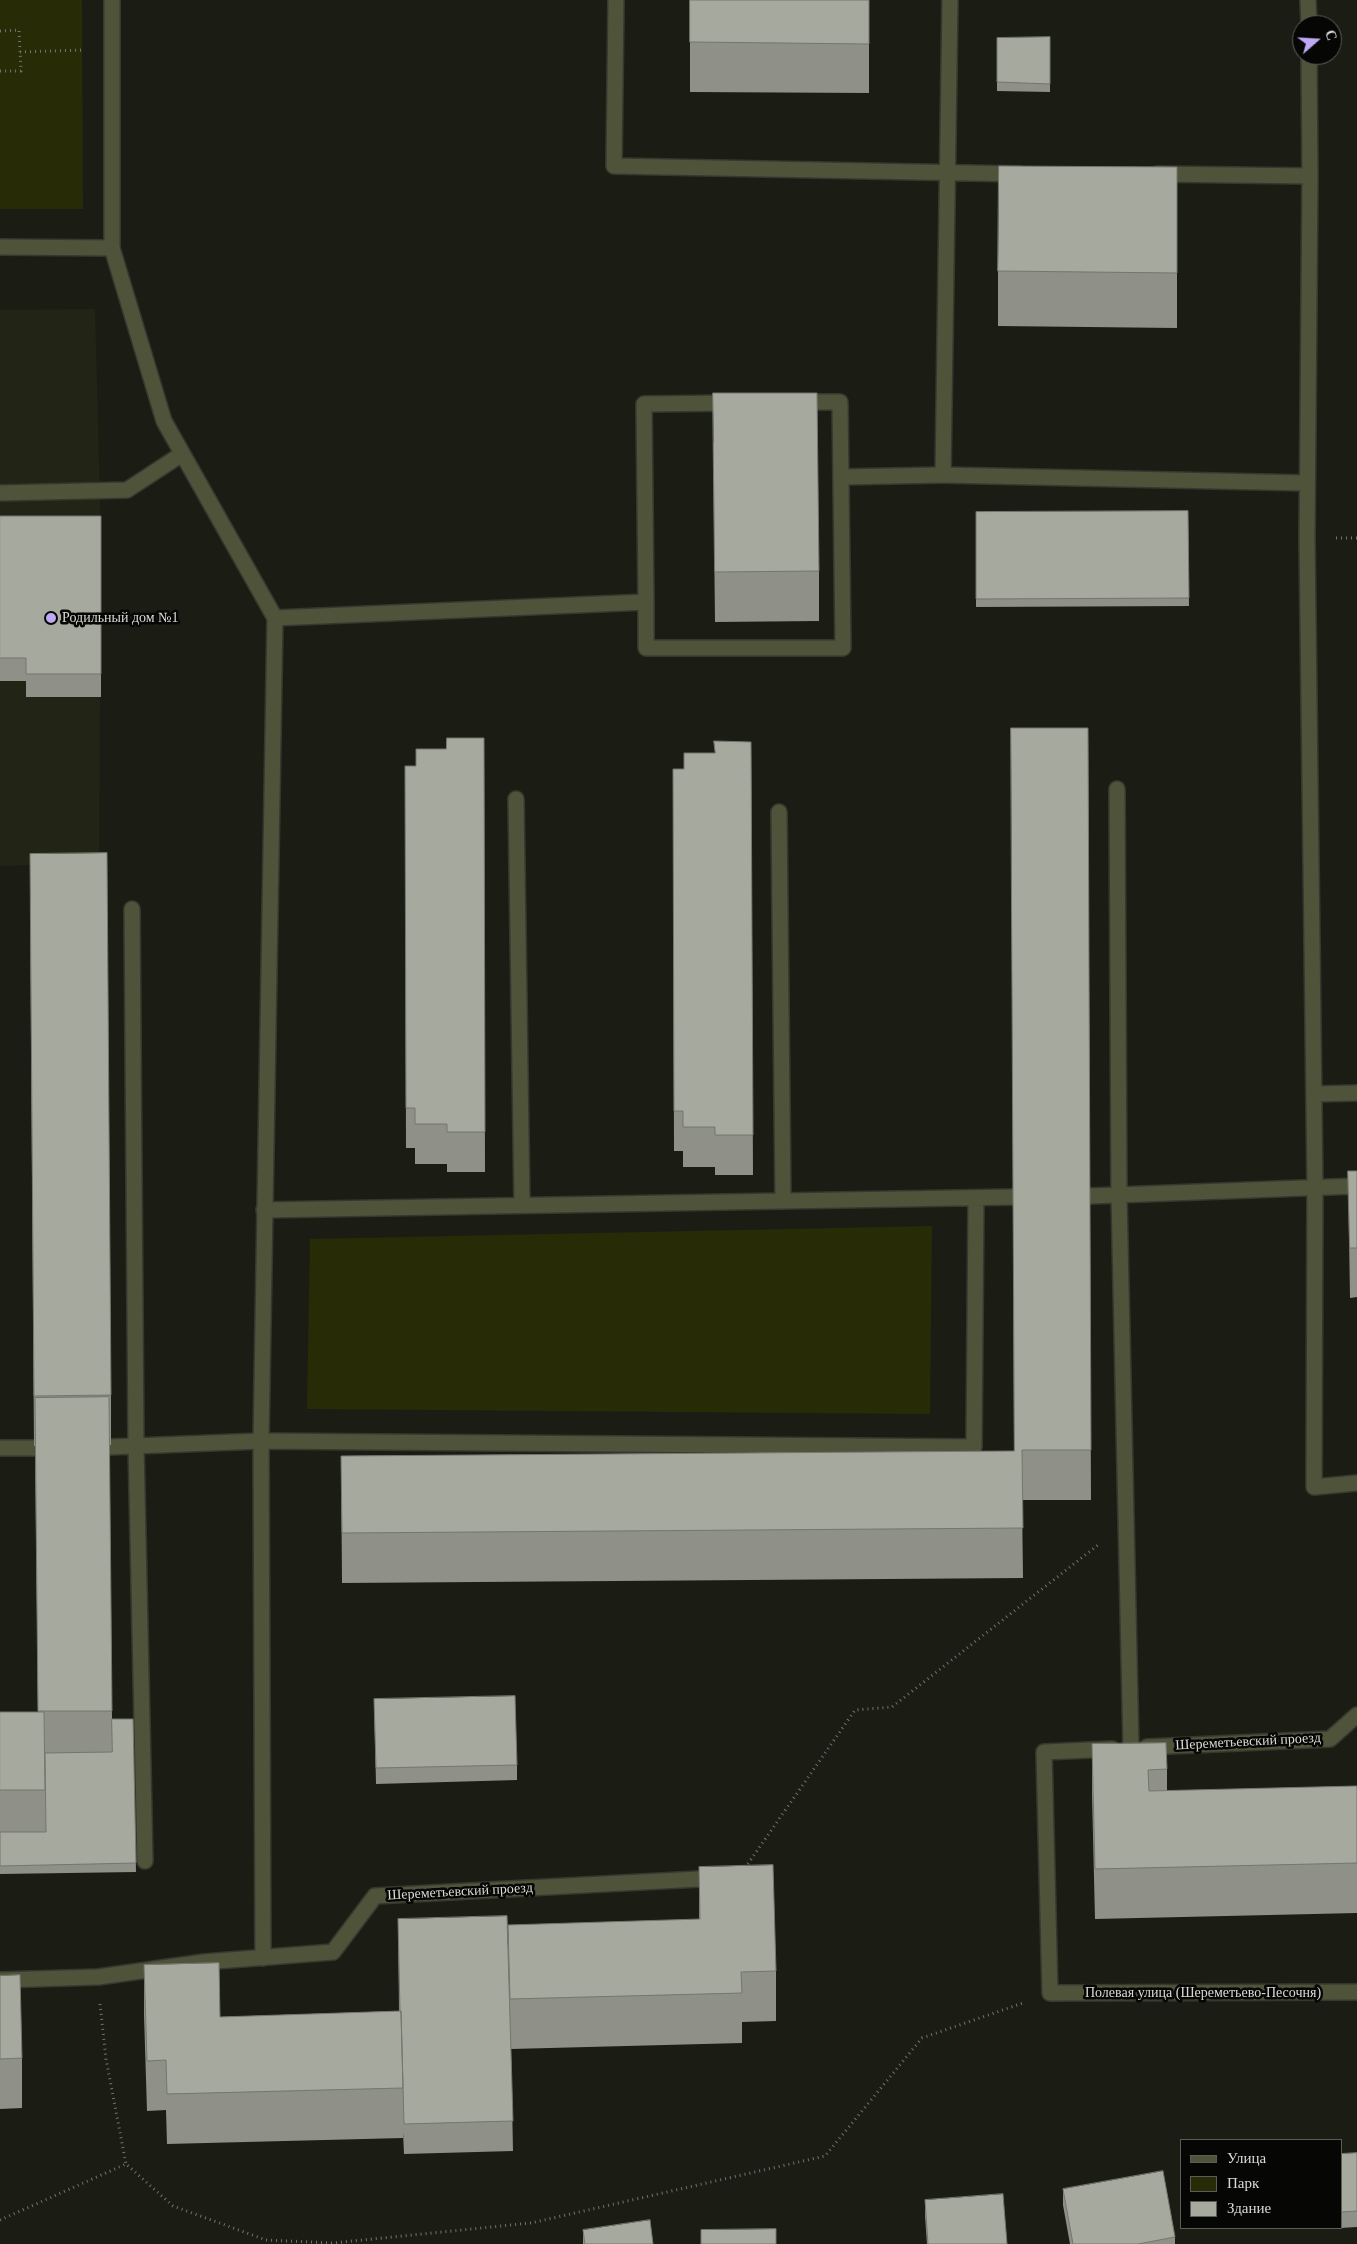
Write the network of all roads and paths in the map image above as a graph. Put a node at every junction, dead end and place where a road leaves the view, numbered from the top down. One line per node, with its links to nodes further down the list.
1 (112, 0): 7 (street)
2 (616, 0): 11 (street)
3 (950, 0): 11 (street)
4 (1308, 0): 5 (street)
5 (1308, 15)
6 (0, 31): 8 (path)
7 (112, 49): 8 (path); 16 (street)
8 (20, 52): 10 (path)
9 (1309, 65): 14 (street)
10 (0, 71)
11 (946, 173): 12 (street); 20 (street)
12 (1035, 174)
13 (1143, 174): 14 (street)
14 (1310, 176): 22 (street)
15 (0, 247): 16 (street)
16 (112, 248): 19 (street)
17 (752, 403): 24 (street)
18 (781, 403): 21 (street)
19 (182, 454): 23 (street); 25 (street)
20 (943, 475): 21 (street); 22 (street)
21 (841, 477): 24 (street)
22 (1307, 483): 31 (street)
23 (0, 493)
24 (646, 602): 25 (street)
25 (275, 618): 40 (street)
26 (1117, 789): 34 (street)
27 (516, 799): 39 (street)
28 (779, 812): 38 (street)
29 (132, 909): 42 (street)
30 (1357, 1093): 31 (street)
31 (1314, 1094): 33 (street)
32 (1357, 1186): 33 (street)
33 (1315, 1187): 34 (street); 46 (street)
34 (1119, 1195): 35 (street); 47 (street)
35 (1090, 1196)
36 (1013, 1197): 37 (street)
37 (976, 1198): 38 (street); 41 (street)
38 (783, 1201): 39 (street)
39 (522, 1205): 40 (street)
40 (264, 1210): 41 (street)
41 (261, 1441): 42 (street); 52 (street)
42 (136, 1444): 43 (street); 50 (street)
43 (109, 1447)
44 (0, 1448): 45 (street)
45 (35, 1448)
46 (1357, 1483)
47 (1126, 1522): 49 (street); 51 (path)
48 (1357, 1715): 49 (street, Шереметьевский проезд)
49 (1131, 1748): 56 (street, Шереметьевский проезд)
50 (145, 1861)
51 (739, 1877): 52 (street, Шереметьевский проезд)
52 (263, 1958): 53 (street, Шереметьевский проезд)
53 (98, 1976): 54 (street, Шереметьевский проезд); 57 (path)
54 (0, 1980)
55 (1357, 1992): 56 (street, Полевая улица (Шереметьево-Песочня))
56 (1050, 1993): 57 (path)
57 (126, 2164): 58 (path)
58 (0, 2220)

